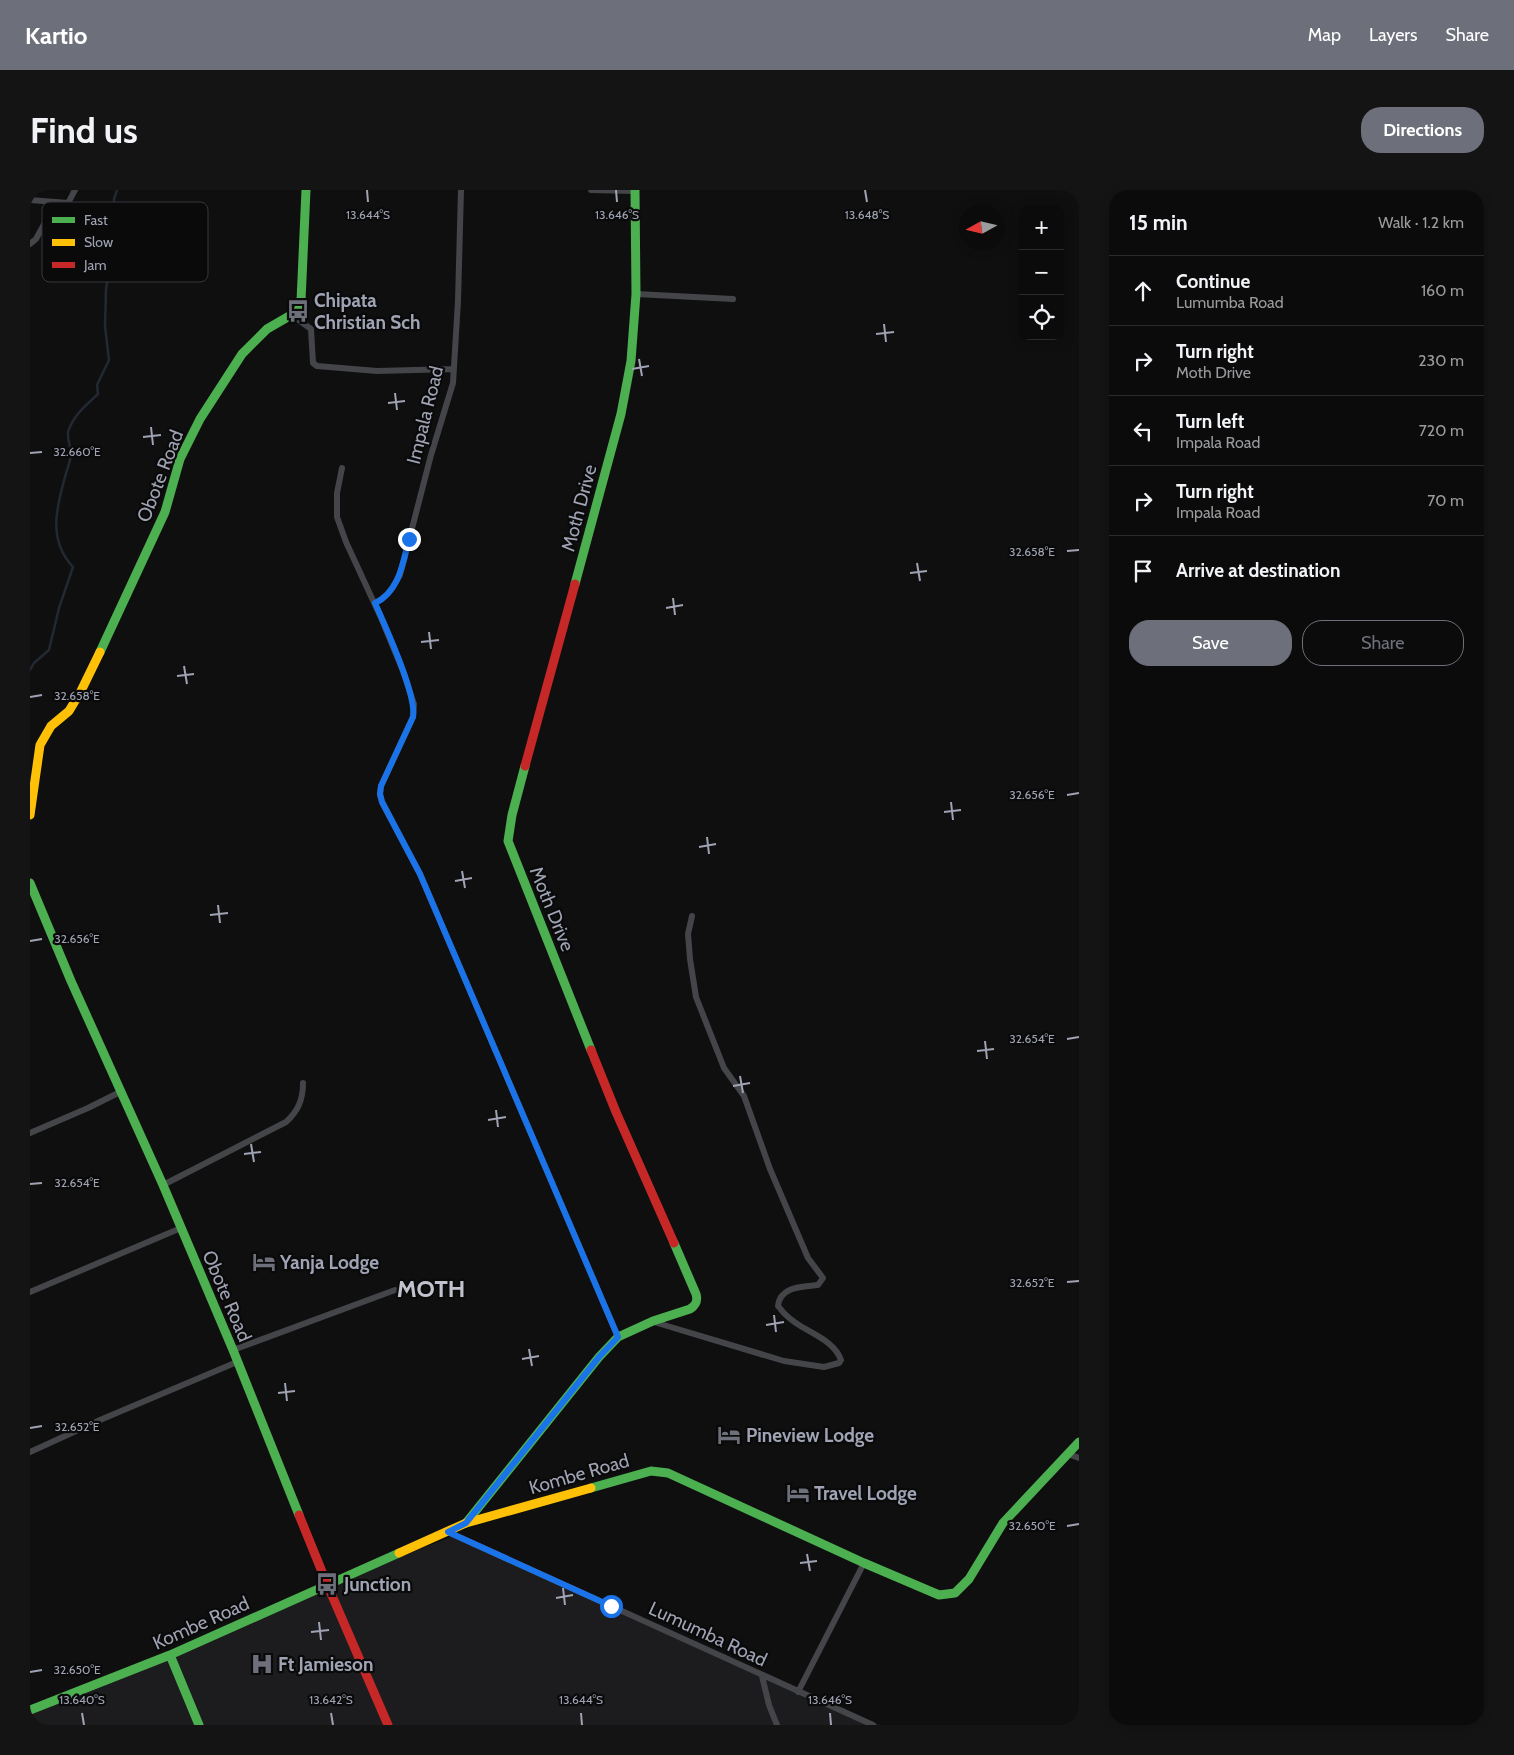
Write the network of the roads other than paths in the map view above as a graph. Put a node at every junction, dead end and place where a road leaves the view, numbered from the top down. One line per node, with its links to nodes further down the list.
1 (75, 190): 8 (street)
2 (306, 190): 13 (street)
3 (461, 190): 14 (street, Impala Road)
4 (591, 190): 5 (street)
5 (635, 190): 11 (street, Moth Drive)
6 (30, 200): 7 (street)
7 (55, 202)
8 (69, 202)
9 (42, 228): 10 (street)
10 (30, 244)
11 (636, 294): 12 (street); 27 (street, Moth Drive)
12 (733, 299)
13 (292, 315): 14 (street); 17 (street, Obote Road)
14 (454, 369): 16 (street, Impala Road)
15 (342, 468): 16 (street)
16 (375, 603): 28 (street)
17 (30, 815)
18 (30, 883): 21 (street, Obote Road)
19 (692, 916): 27 (street)
20 (303, 1083): 23 (street)
21 (122, 1091): 22 (street); 23 (street, Obote Road)
22 (30, 1133)
23 (163, 1185): 24 (street, Obote Road)
24 (181, 1228): 26 (street); 29 (street, Obote Road)
25 (395, 1290): 29 (street)
26 (30, 1292)
27 (653, 1321): 28 (street, Moth Drive)
28 (618, 1337): 35 (street, Moth Drive)
29 (232, 1350): 30 (street, Obote Road)
30 (237, 1362): 32 (street); 38 (street, Obote Road)
31 (1079, 1442): 33 (street, Kombe Road)
32 (30, 1452)
33 (1068, 1454): 34 (street); 37 (street, Kombe Road)
34 (1079, 1458)
35 (466, 1523): 36 (street, Kombe Road); 37 (street, Kombe Road)
36 (448, 1532): 38 (street, Kombe Road); 40 (street, Lumumba Road)
37 (864, 1563): 41 (street)
38 (327, 1584): 39 (street, Kombe Road); 44 (street, Obote Road)
39 (170, 1656): 42 (street, Kombe Road); 43 (street)
40 (762, 1676): 41 (street, Lumumba Road); 45 (street)
41 (798, 1692): 46 (street, Lumumba Road)
42 (30, 1710)
43 (199, 1725)
44 (388, 1725)
45 (777, 1725)
46 (873, 1725)

